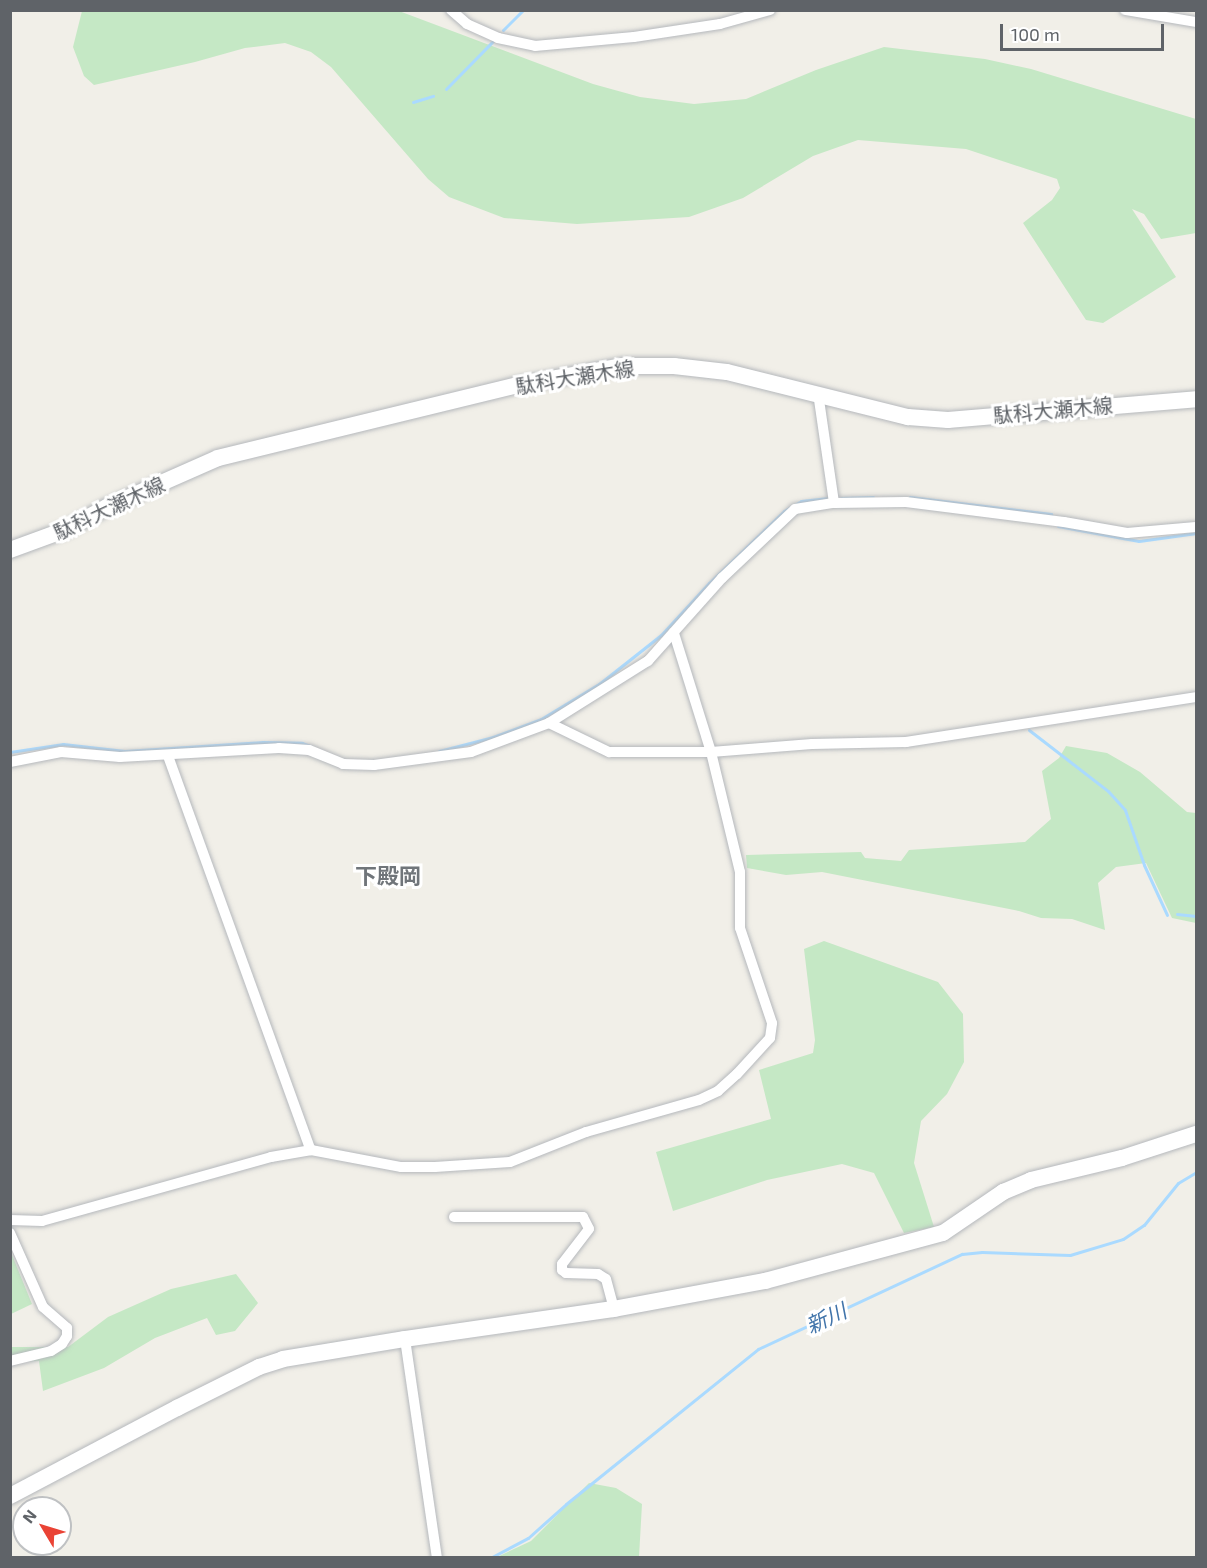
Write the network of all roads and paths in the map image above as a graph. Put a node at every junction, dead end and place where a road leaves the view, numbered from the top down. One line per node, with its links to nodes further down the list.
1 (451, 10): 2 (street)
2 (770, 10)
3 (1125, 10): 4 (street)
4 (1197, 22)
5 (818, 393): 6 (street, 駄科大瀬木線); 7 (street); 9 (street, 駄科大瀬木線)
6 (1197, 399)
7 (834, 503): 8 (street); 10 (street)
8 (1197, 526)
9 (10, 550)
10 (674, 633): 12 (street); 13 (street)
11 (1197, 697): 13 (street)
12 (549, 723): 13 (street); 14 (street)
13 (711, 752): 17 (street)
14 (168, 756): 15 (street); 17 (street)
15 (10, 762)
16 (1197, 1134): 21 (street)
17 (310, 1150): 19 (street)
18 (454, 1217): 21 (street)
19 (10, 1220)
20 (10, 1233): 23 (street)
21 (614, 1309): 22 (street)
22 (405, 1338): 24 (street); 25 (street)
23 (10, 1361)
24 (10, 1496)
25 (437, 1557)

